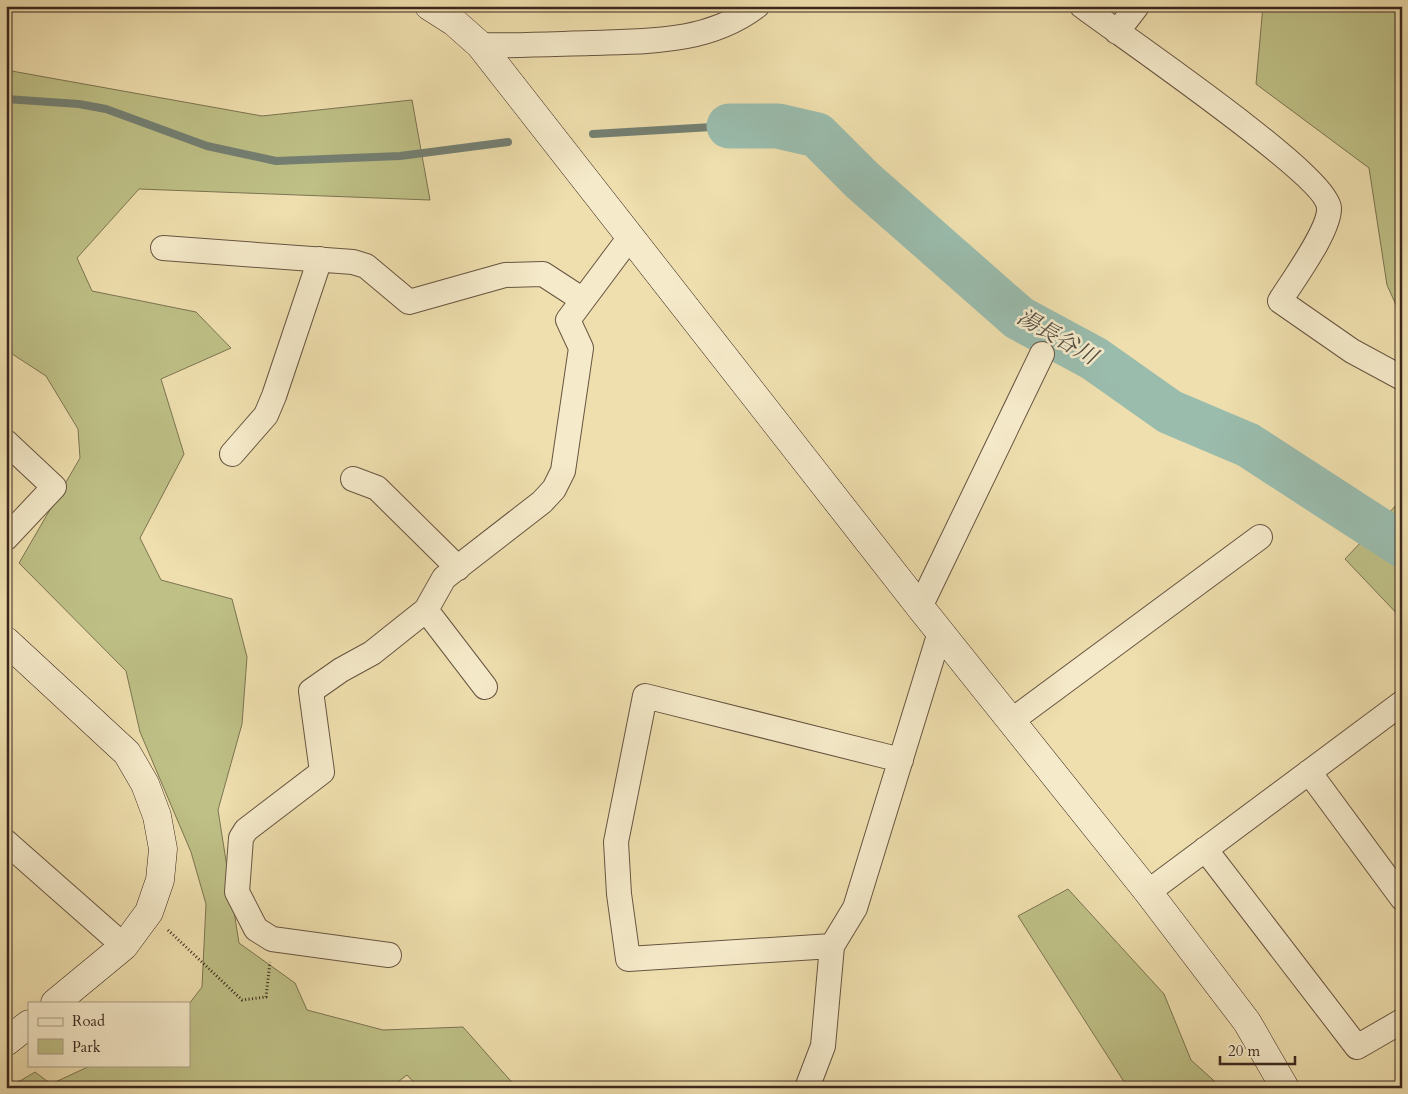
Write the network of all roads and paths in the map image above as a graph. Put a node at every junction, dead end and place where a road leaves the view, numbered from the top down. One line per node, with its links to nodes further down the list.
1 (428, 6): 6 (street)
2 (757, 6): 6 (street)
3 (1082, 6): 5 (street)
4 (1137, 6): 5 (street)
5 (1117, 32): 12 (street)
6 (480, 45): 7 (street)
7 (630, 237): 10 (street); 19 (street)
8 (163, 248): 9 (street)
9 (320, 259): 10 (street); 14 (street)
10 (583, 300): 18 (street)
11 (1042, 354): 19 (street)
12 (1402, 378)
13 (6, 442): 17 (street)
14 (232, 454)
15 (353, 480): 18 (street)
16 (1260, 537): 25 (street)
17 (6, 538)
18 (458, 568): 20 (street)
19 (920, 607): 21 (street)
20 (426, 610): 23 (street); 33 (street)
21 (940, 632): 25 (street); 26 (street)
22 (6, 641): 32 (street)
23 (485, 687)
24 (1402, 703): 27 (street)
25 (1011, 721): 30 (street)
26 (901, 760): 35 (street); 35 (street)
27 (1309, 772): 29 (street); 31 (street)
28 (6, 842): 34 (street)
29 (1206, 849): 30 (street); 38 (street)
30 (1148, 892): 42 (street)
31 (1402, 898)
32 (150, 912): 33 (path); 34 (street)
33 (272, 939): 36 (street)
34 (124, 946): 37 (street)
35 (832, 946): 41 (street)
36 (389, 955)
37 (56, 1002)
38 (1402, 1021)
39 (28, 1025): 40 (street)
40 (6, 1042)
41 (807, 1088)
42 (1285, 1088)

